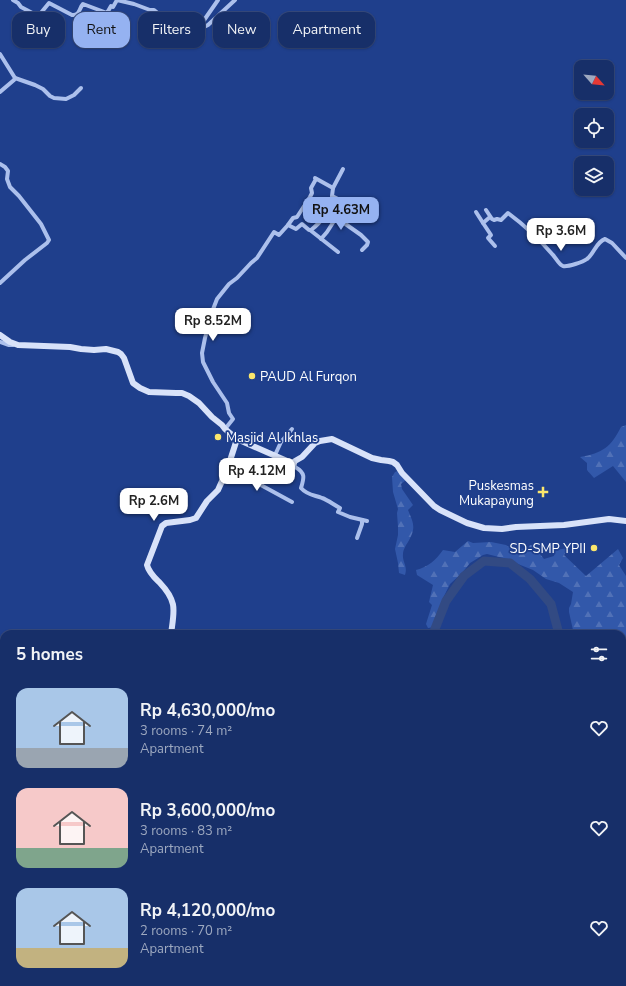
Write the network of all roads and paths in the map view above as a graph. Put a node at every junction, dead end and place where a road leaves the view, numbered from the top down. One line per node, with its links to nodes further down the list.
1 (13, 0): 4 (street)
2 (218, 0): 5 (street)
3 (234, 0): 6 (street)
4 (157, 12)
5 (205, 19)
6 (205, 27)
7 (0, 54): 8 (street)
8 (15, 78): 9 (street); 10 (street)
9 (81, 88)
10 (0, 92)
11 (0, 164): 27 (street)
12 (343, 169): 13 (street)
13 (333, 188): 14 (street); 20 (street)
14 (332, 197): 18 (street); 21 (street)
15 (486, 210): 17 (street)
16 (476, 212): 19 (street)
17 (490, 217): 19 (street); 26 (street)
18 (338, 219): 22 (street); 24 (street)
19 (482, 223): 23 (street)
20 (288, 225): 21 (street); 32 (street)
21 (311, 230): 22 (street)
22 (321, 239): 25 (street)
23 (495, 246)
24 (362, 250)
25 (338, 252)
26 (626, 258)
27 (0, 283)
28 (0, 335): 30 (street)
29 (0, 342): 30 (street)
30 (18, 345): 32 (street)
31 (292, 428): 34 (street)
32 (225, 429): 33 (street)
33 (237, 439): 34 (street); 36 (street)
34 (275, 455): 35 (street)
35 (294, 463): 38 (street); 40 (street)
36 (227, 470): 37 (street); 42 (street)
37 (292, 502)
38 (362, 520): 39 (street); 41 (street)
39 (367, 521)
40 (626, 521)
41 (357, 538)
42 (172, 630)

